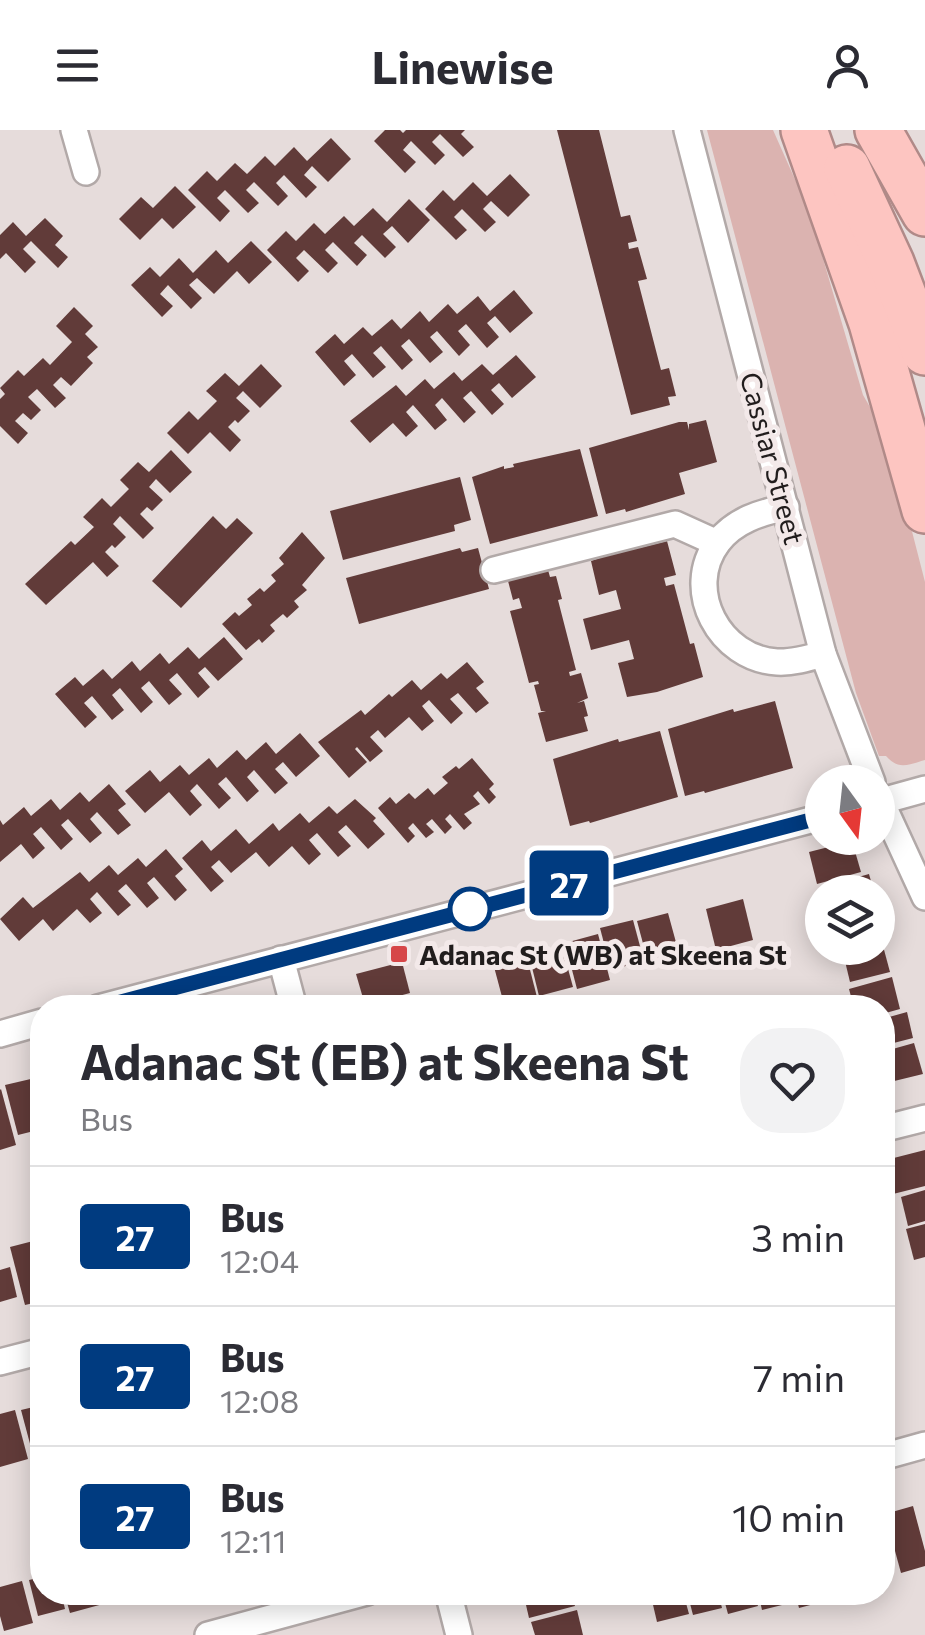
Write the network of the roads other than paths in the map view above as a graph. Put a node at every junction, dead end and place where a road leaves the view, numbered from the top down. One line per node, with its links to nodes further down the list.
1 (74, 130): 6 (street)
2 (687, 130): 9 (street, Cassiar Street)
3 (804, 130): 10 (highway)
4 (830, 130): 8 (highway)
5 (878, 130): 7 (highway)
6 (86, 172)
7 (925, 213)
8 (925, 352)
9 (786, 507): 11 (street); 13 (street, Cassiar Street)
10 (925, 510)
11 (717, 543): 12 (street); 13 (street)
12 (494, 570)
13 (823, 654): 14 (street, Cassiar Street)
14 (866, 765)
15 (925, 789): 16 (street)
16 (895, 793)
17 (805, 821): 20 (street)
18 (895, 833): 19 (street, Cassiar Street)
19 (925, 897)
20 (281, 958): 21 (street); 22 (street)
21 (146, 995)
22 (291, 995)
23 (30, 1025): 24 (street)
24 (0, 1034)
25 (925, 1118): 26 (street)
26 (895, 1126)
27 (30, 1353): 28 (street)
28 (0, 1362)
29 (925, 1445): 30 (street)
30 (895, 1453)
31 (319, 1605): 33 (street)
32 (451, 1605): 34 (street)
33 (208, 1635)
34 (459, 1635)

